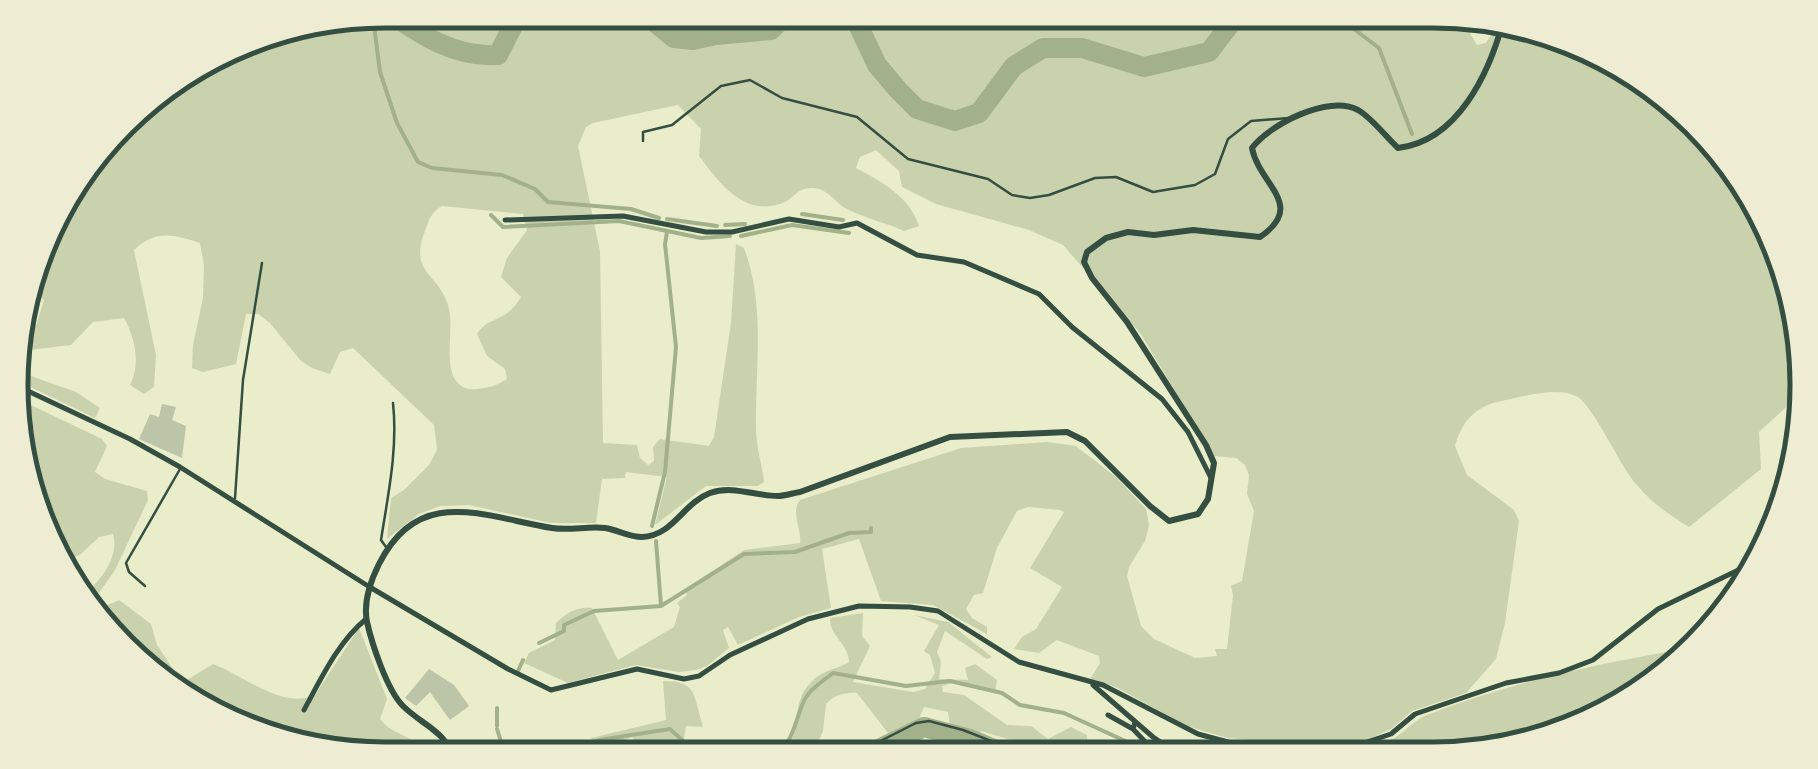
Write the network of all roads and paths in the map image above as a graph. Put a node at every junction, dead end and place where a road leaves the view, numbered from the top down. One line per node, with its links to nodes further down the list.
1 (1500, 34): 2 (street)
2 (1295, 117): 3 (lane); 9 (street)
3 (643, 142)
4 (505, 220): 9 (street)
5 (262, 263): 10 (lane)
6 (28, 391): 8 (street)
7 (393, 403): 11 (lane)
8 (180, 467): 10 (street); 13 (lane)
9 (1211, 478): 11 (street)
10 (235, 500): 14 (street)
11 (387, 548): 14 (street)
12 (1739, 569): 26 (street)
13 (145, 586)
14 (368, 586): 15 (street); 16 (street)
15 (366, 619): 17 (street); 20 (street)
16 (1090, 682): 19 (street); 25 (street)
17 (304, 710)
18 (1108, 715): 19 (street)
19 (1134, 726): 23 (street); 24 (street)
20 (446, 742)
21 (879, 742): 22 (path)
22 (994, 742)
23 (1147, 742)
24 (1160, 742)
25 (1230, 742)
26 (1367, 742)

